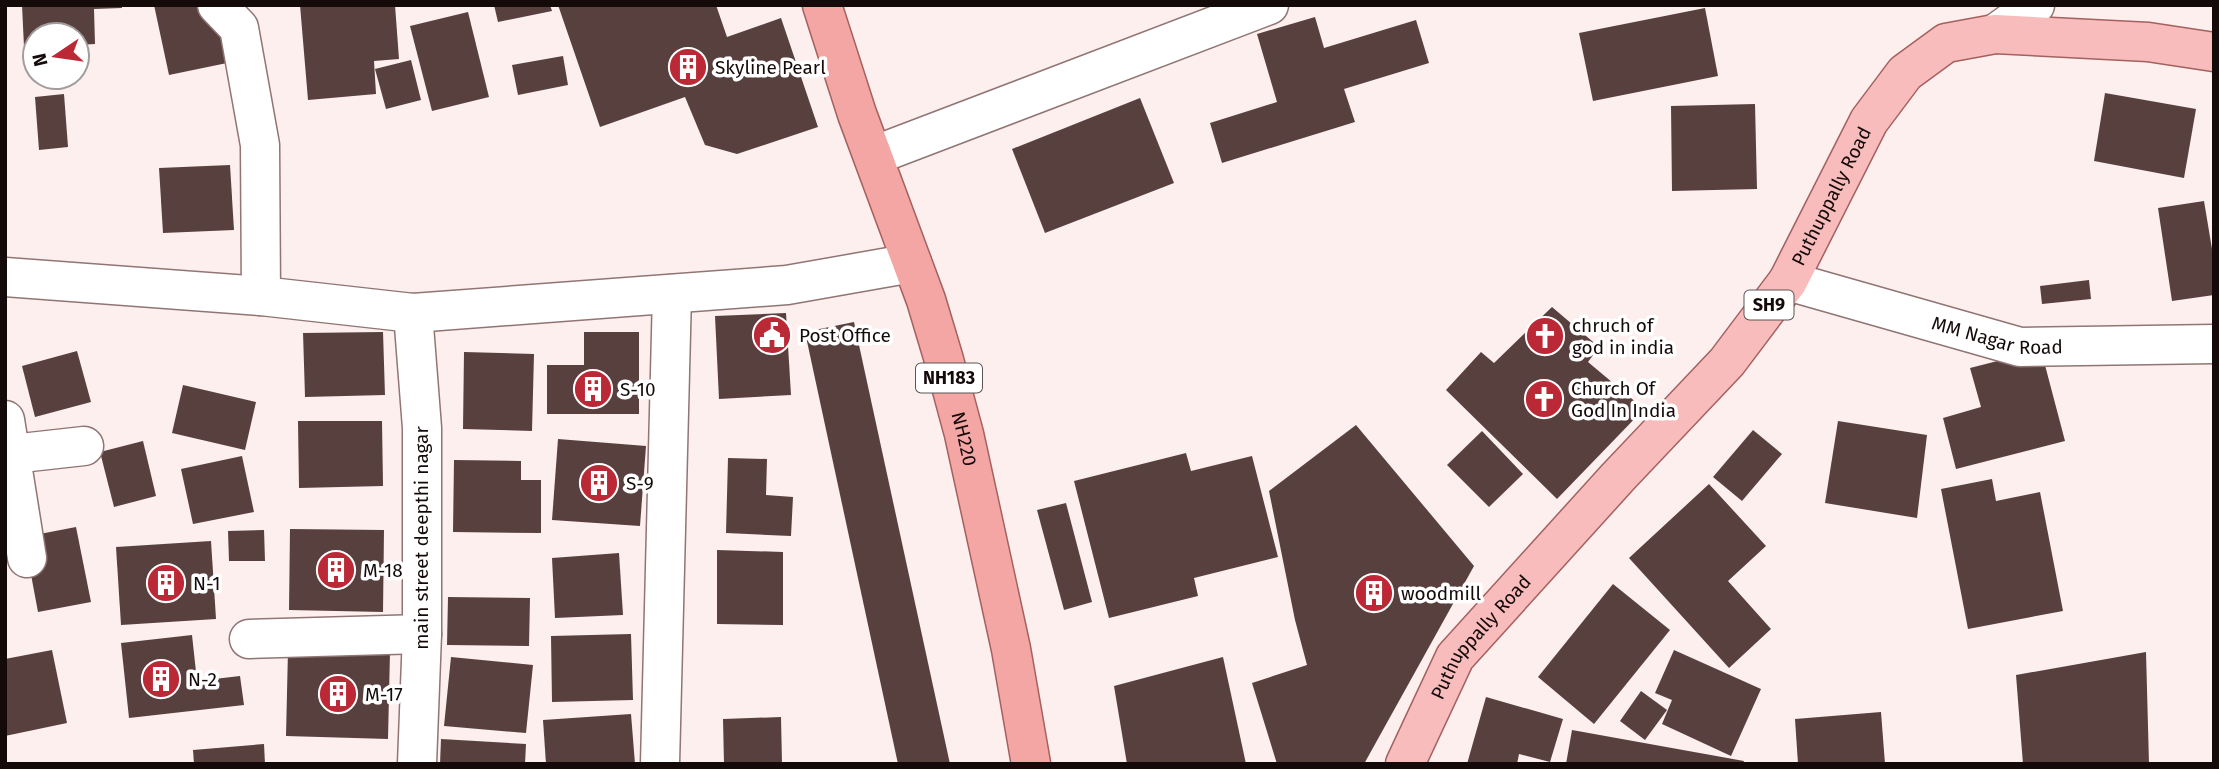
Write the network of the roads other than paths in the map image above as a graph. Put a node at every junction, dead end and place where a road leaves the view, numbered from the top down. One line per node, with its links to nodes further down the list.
1 (217, 5): 12 (street)
2 (822, 5): 7 (highway, NH220 / NH183)
3 (1269, 5): 7 (street)
4 (2035, 5): 5 (street)
5 (1995, 34): 6 (main road, Puthuppally Road / SH9); 10 (main road, Puthuppally Road / SH9)
6 (2214, 52)
7 (873, 156): 8 (highway, NH220 / NH183)
8 (912, 263): 11 (street); 22 (highway, NH220 / NH183)
9 (5, 277): 12 (street)
10 (1788, 281): 14 (street, MM Nagar Road); 23 (main road, Puthuppally Road / SH9)
11 (672, 294): 13 (street); 21 (street)
12 (261, 296): 13 (street)
13 (413, 313): 18 (street, main street deepthi nagar)
14 (2214, 344)
15 (8, 437): 16 (street); 17 (street)
16 (84, 446)
17 (27, 558)
18 (422, 634): 19 (street); 20 (street, main street deepthi nagar)
19 (249, 639)
20 (417, 764)
21 (660, 764)
22 (1031, 764)
23 (1405, 764)

